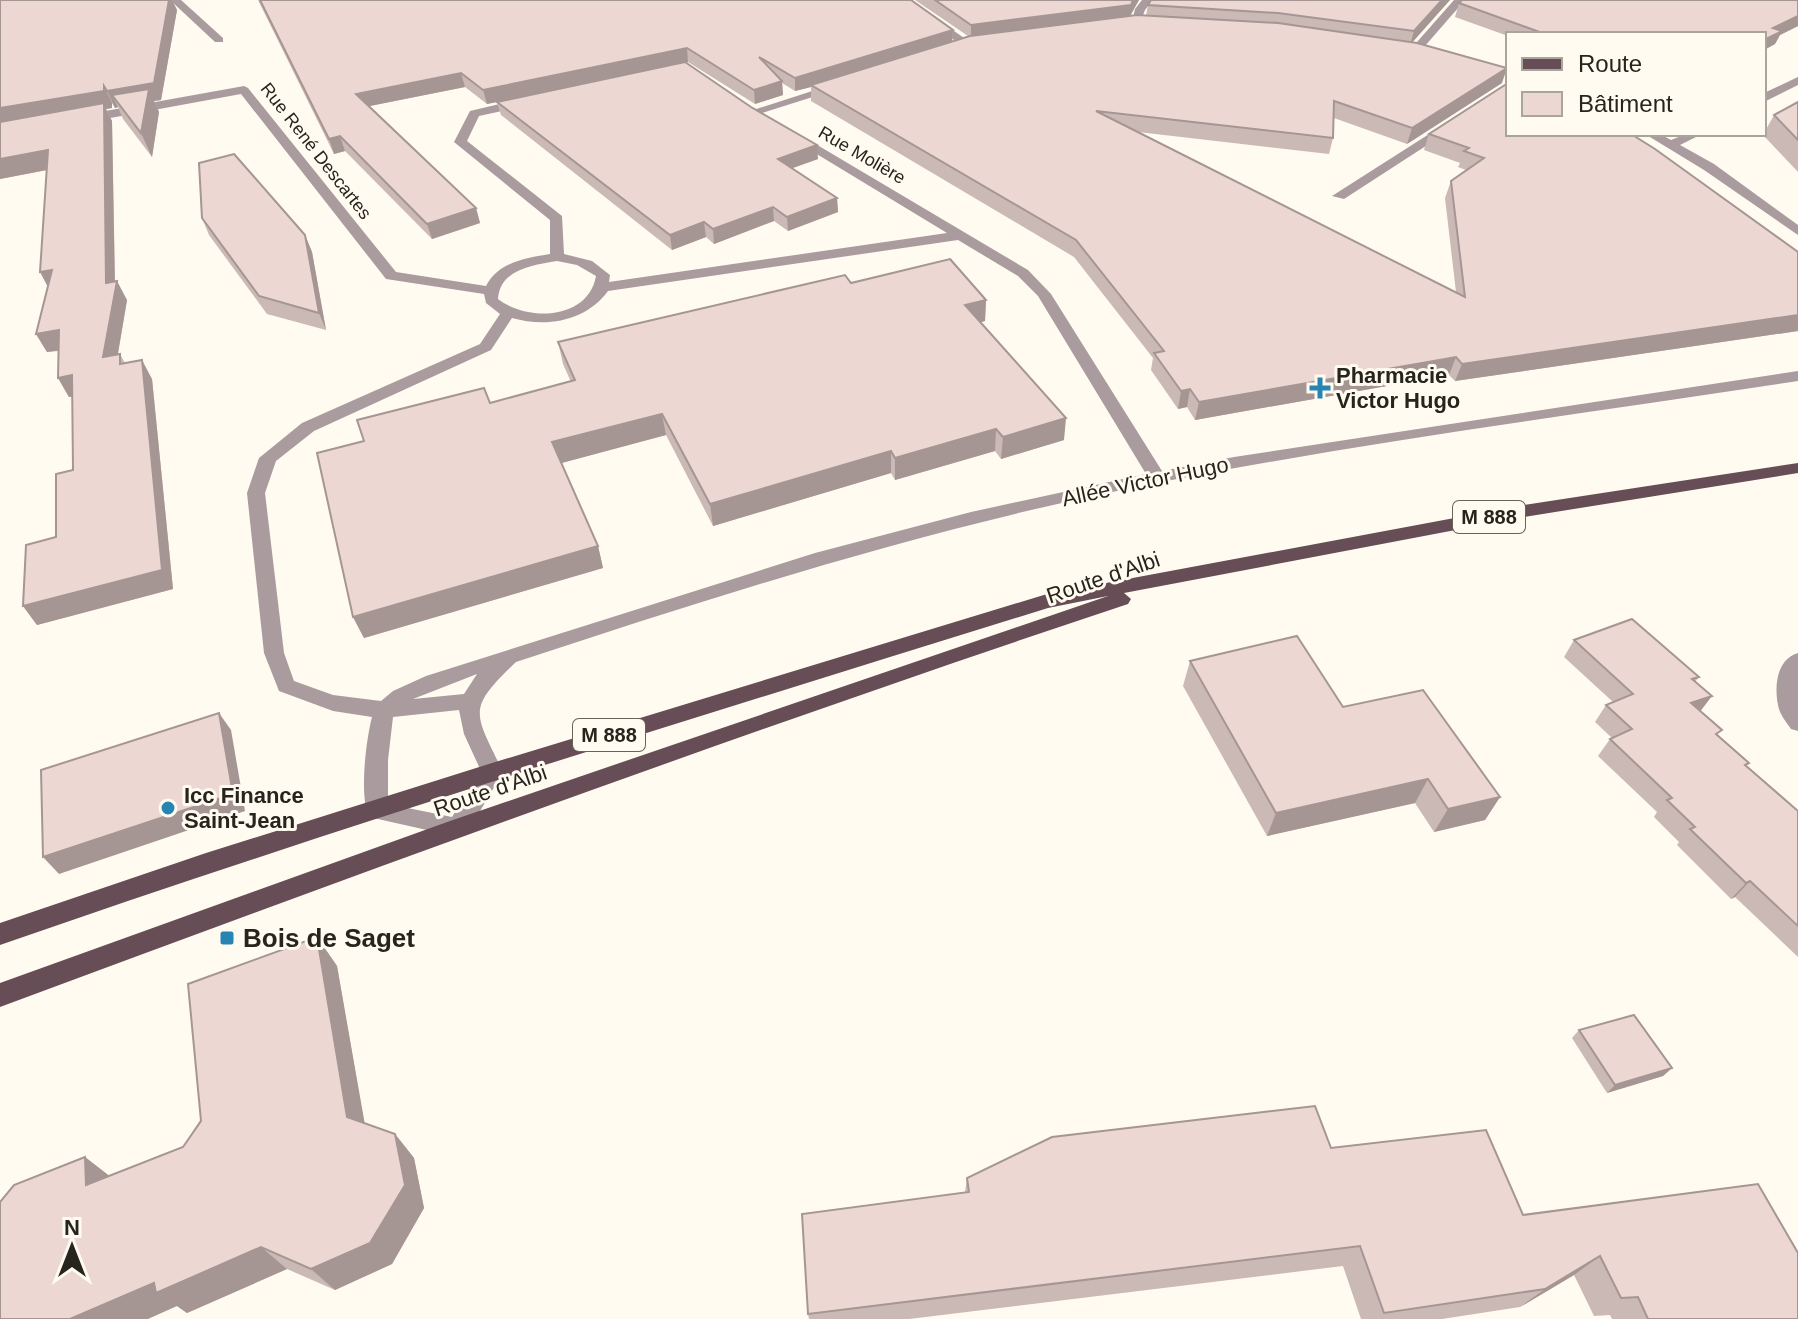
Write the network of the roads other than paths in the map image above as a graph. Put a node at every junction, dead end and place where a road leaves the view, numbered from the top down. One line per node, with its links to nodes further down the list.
1 (175, 0): 8 (street)
2 (903, 0): 10 (street)
3 (1148, 0): 5 (street)
4 (1460, 0): 13 (street)
5 (1135, 24): 6 (street); 7 (street)
6 (1151, 25)
7 (1120, 26)
8 (219, 40)
9 (983, 43): 10 (street)
10 (968, 45): 11 (street)
11 (953, 50)
12 (1399, 50): 13 (street)
13 (1414, 52): 14 (street)
14 (1428, 56)
15 (1798, 80): 18 (street)
16 (847, 83): 20 (street)
17 (547, 96): 31 (street)
18 (1766, 97)
19 (742, 102): 20 (street)
20 (756, 111): 23 (street)
21 (1456, 120): 28 (street)
22 (61, 123): 33 (street, Rue René Descartes)
23 (772, 123)
24 (786, 131): 30 (street, Rue Molière)
25 (1655, 136): 27 (street)
26 (1691, 136): 27 (street)
27 (1673, 144): 29 (street)
28 (1339, 196)
29 (1798, 231)
30 (963, 235): 32 (street); 37 (street, Rue Molière)
31 (557, 257): 32 (street); 33 (street)
32 (604, 287): 34 (street)
33 (490, 291): 34 (street)
34 (508, 313): 42 (street)
35 (1798, 376): 37 (street, Allée Victor Hugo)
36 (1798, 468): 38 (main road, Route d'Albi / M 888)
37 (1157, 477): 39 (street, Allée Victor Hugo)
38 (1182, 578): 44 (main road, Route d'Albi / M 888); 46 (main road, Route d'Albi / M 888)
39 (509, 657): 41 (street, Allée Victor Hugo); 42 (street, Allée Victor Hugo)
40 (1798, 660): 43 (street)
41 (468, 701): 42 (street); 44 (street)
42 (385, 711): 45 (street)
43 (1798, 723)
44 (492, 772): 45 (main road, Route d'Albi / M 888); 46 (street)
45 (377, 811): 46 (street); 47 (main road, Route d'Albi / M 888)
46 (458, 828): 48 (main road, Route d'Albi / M 888)
47 (0, 934)
48 (0, 995)

